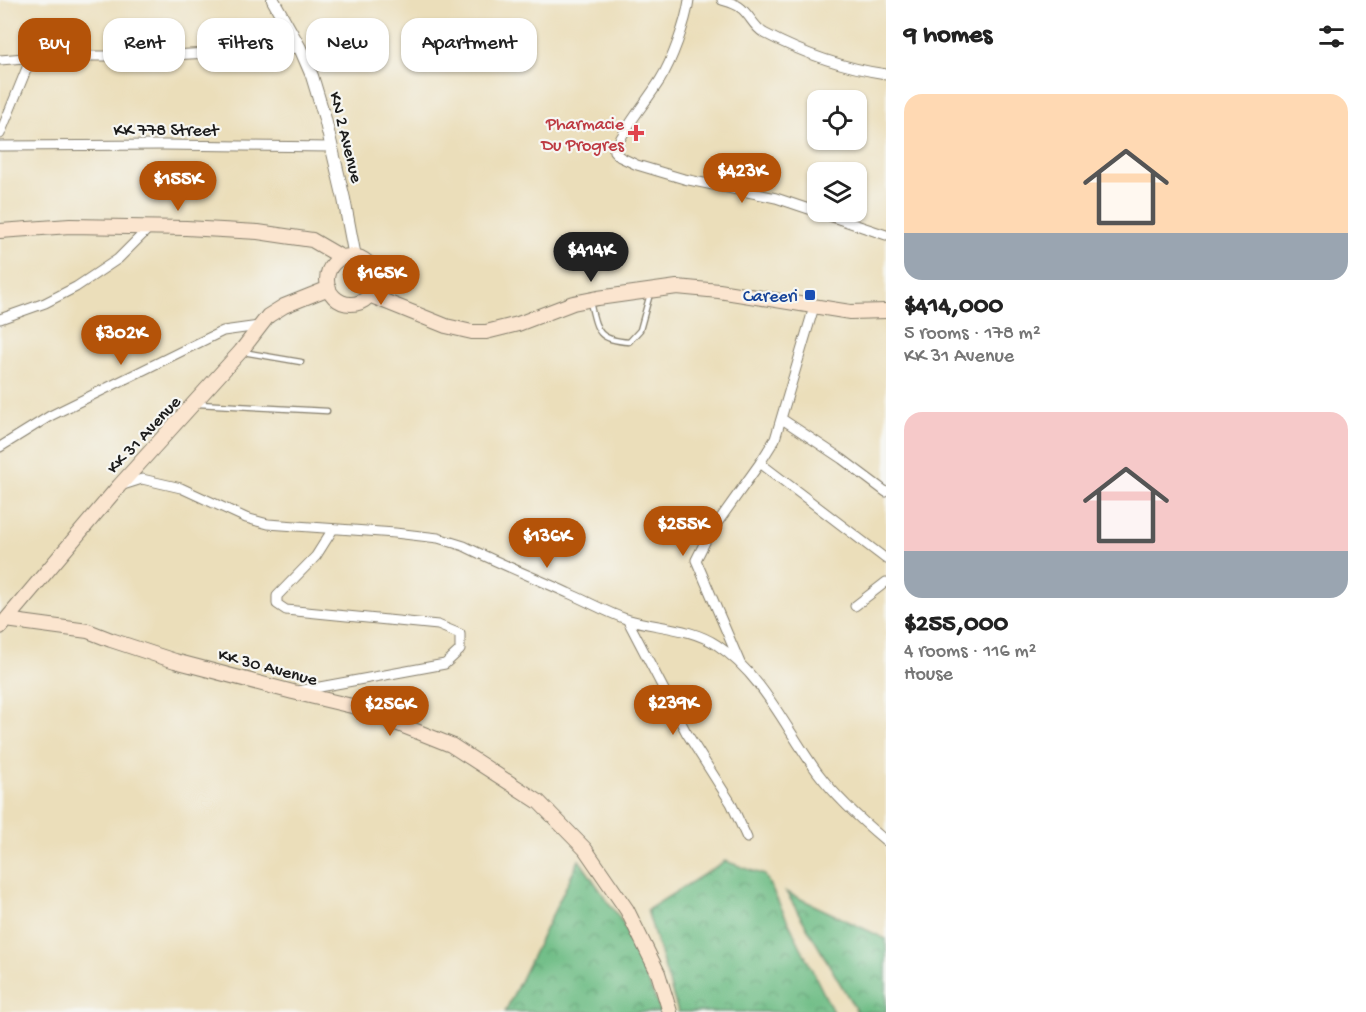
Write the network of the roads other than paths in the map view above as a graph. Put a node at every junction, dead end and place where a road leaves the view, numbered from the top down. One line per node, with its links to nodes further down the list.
1 (273, 0): 4 (street, KN 2 Avenue)
2 (689, 0): 15 (street)
3 (722, 0): 9 (street)
4 (300, 48): 5 (street); 12 (street, KN 2 Avenue)
5 (91, 57)
6 (18, 59): 7 (street)
7 (0, 60)
8 (25, 72): 10 (street)
9 (886, 74)
10 (0, 134)
11 (0, 146): 12 (street, KK 778 Street)
12 (331, 147): 16 (street, KN 2 Avenue)
13 (149, 228): 14 (main road); 16 (main road); 23 (street)
14 (0, 231)
15 (886, 235)
16 (349, 258): 17 (main road); 19 (main road)
17 (328, 288): 19 (main road); 24 (main road, KK 31 Avenue)
18 (651, 290): 20 (main road); 20 (lane); 21 (main road)
19 (369, 296): 20 (main road)
20 (589, 300)
21 (814, 307): 22 (main road); 29 (street)
22 (886, 311)
23 (0, 319)
24 (259, 326): 25 (main road, KK 31 Avenue); 30 (street)
25 (241, 351): 26 (lane); 27 (main road, KK 31 Avenue)
26 (301, 362)
27 (195, 404): 28 (lane); 32 (main road, KK 31 Avenue)
28 (327, 411)
29 (782, 419): 31 (street); 33 (street)
30 (0, 447)
31 (760, 463): 35 (street); 40 (street)
32 (119, 486): 34 (street); 39 (main road, KK 31 Avenue)
33 (886, 492)
34 (333, 530): 38 (street); 41 (street)
35 (886, 558)
36 (886, 582): 37 (street)
37 (855, 606)
38 (627, 619): 40 (street); 42 (street)
39 (3, 623): 41 (main road, KK 30 Avenue)
40 (740, 664): 43 (street)
41 (293, 692): 44 (main road, KK 30 Avenue)
42 (747, 838)
43 (886, 840)
44 (670, 1012)

